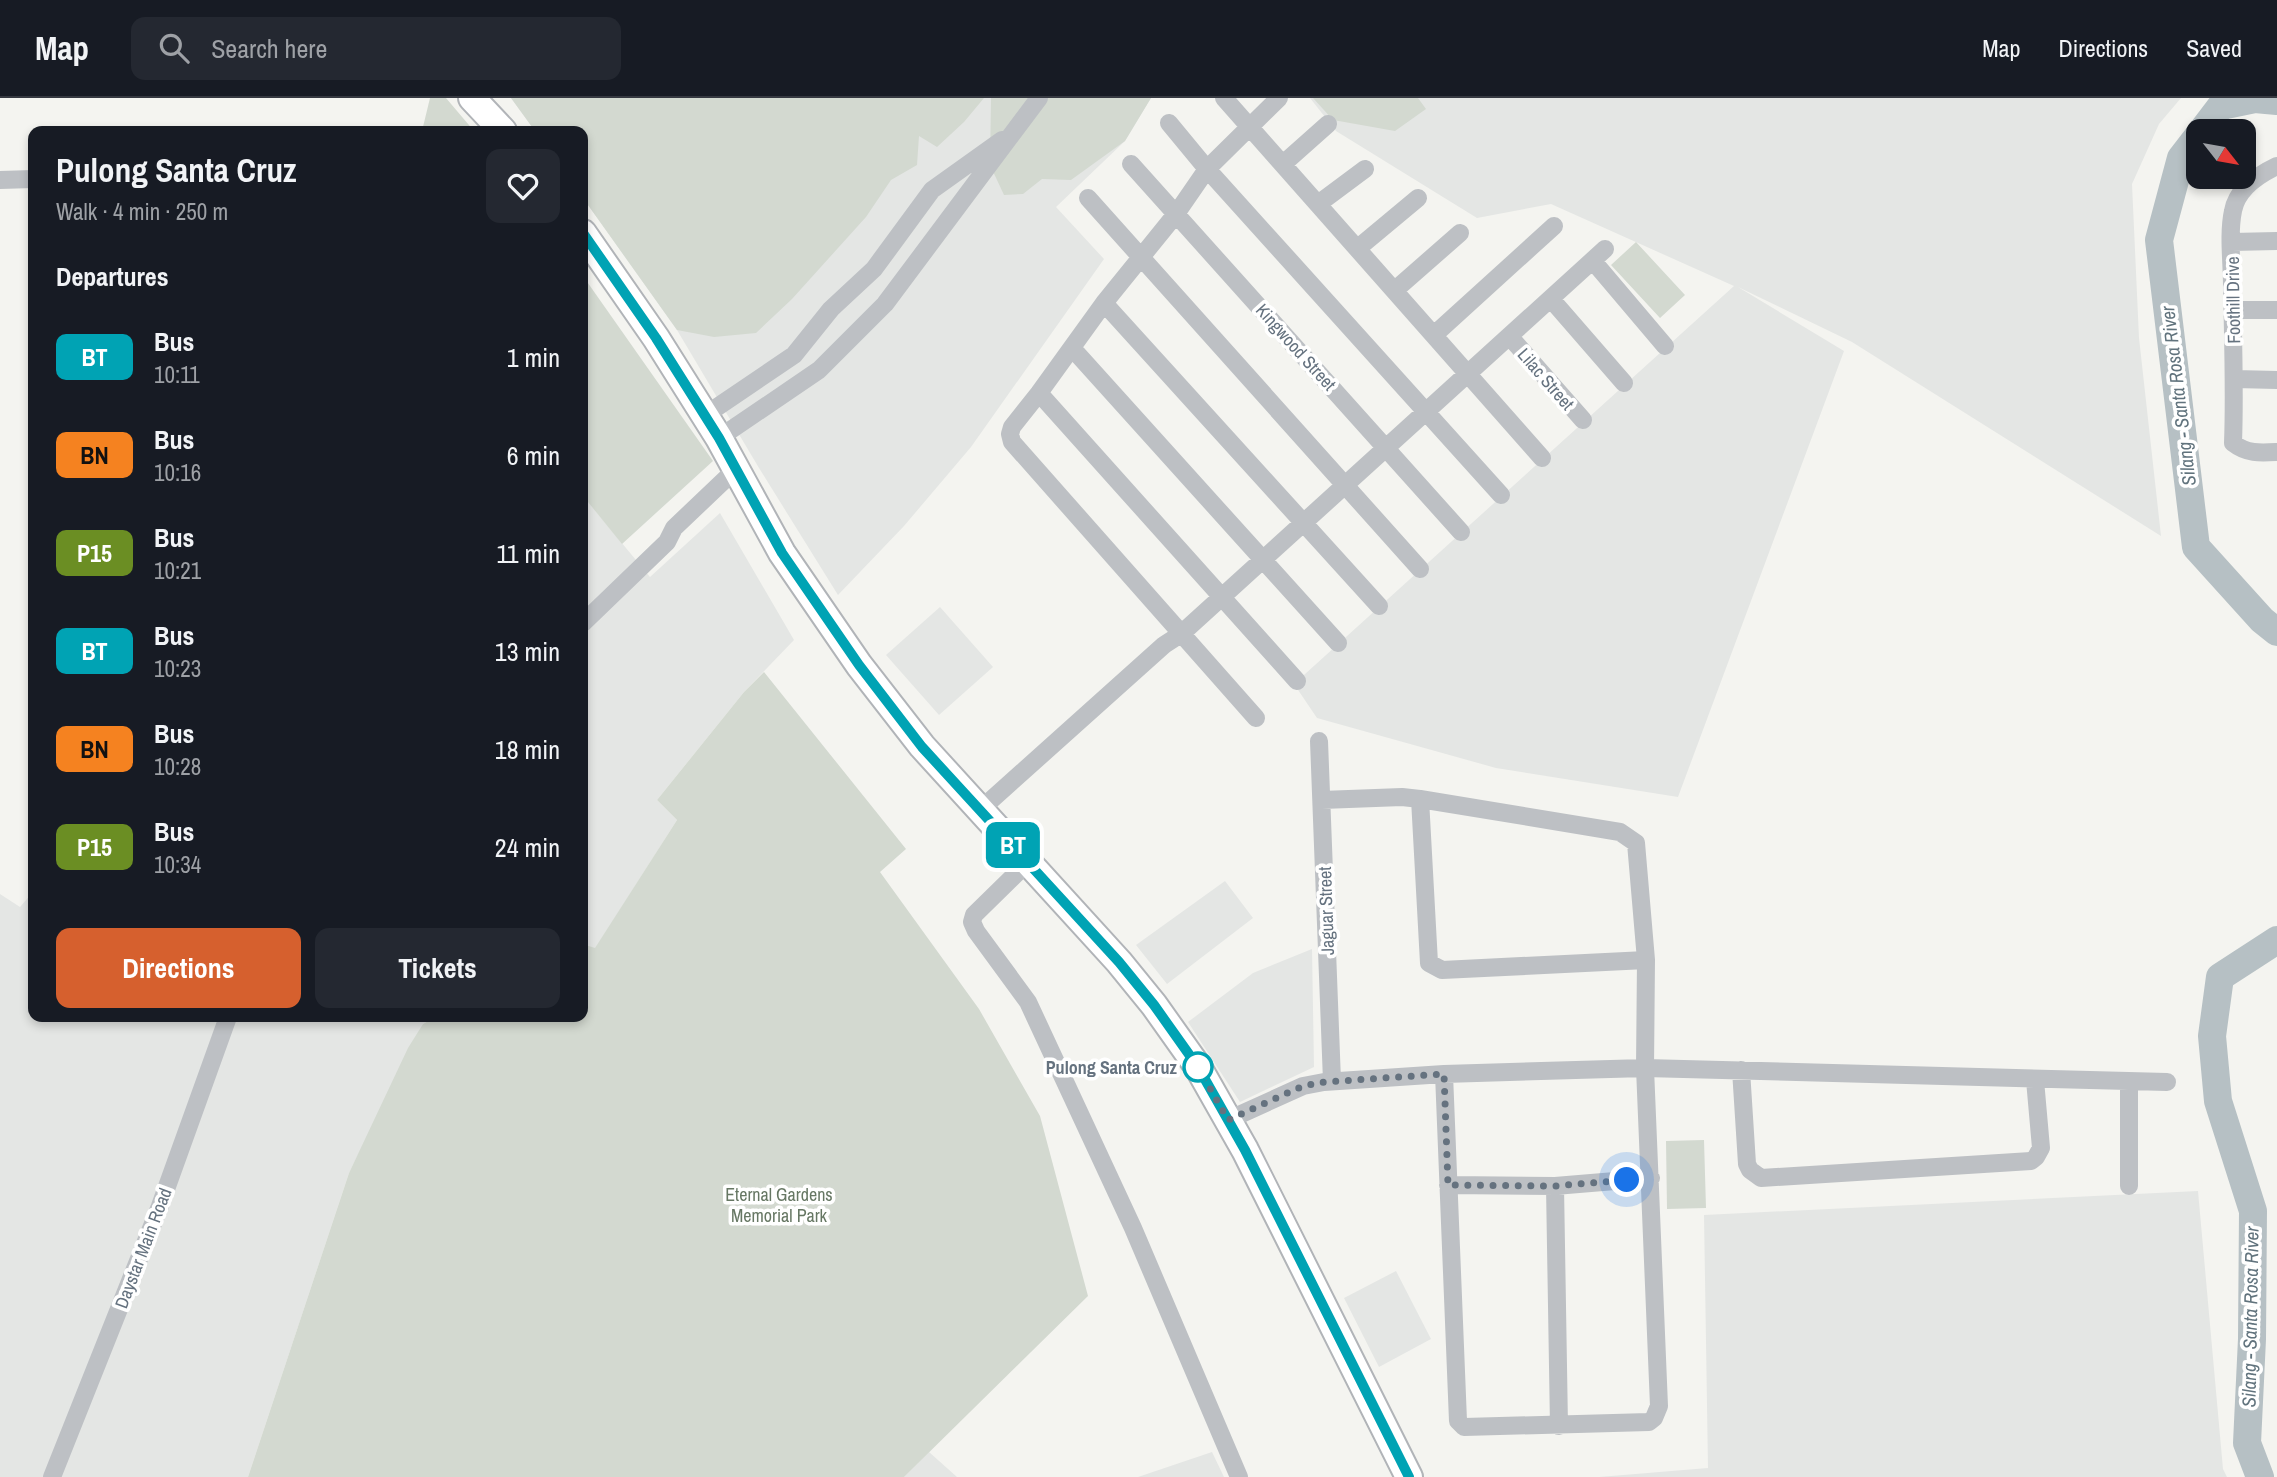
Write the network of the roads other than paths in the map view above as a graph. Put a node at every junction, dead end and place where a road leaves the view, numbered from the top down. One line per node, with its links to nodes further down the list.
1 (472, 98): 7 (main road)
2 (1039, 98): 9 (street)
3 (1224, 98): 8 (street)
4 (1279, 98): 8 (street)
5 (1169, 123): 13 (street)
6 (1328, 124): 11 (street)
7 (498, 126)
8 (1249, 127): 11 (street); 13 (street)
9 (1016, 130): 43 (street); 45 (street)
10 (1130, 164): 20 (street, Kingwood Street)
11 (1283, 164): 19 (street)
12 (2277, 166): 25 (street, Foothill Drive)
13 (1207, 169): 20 (street); 42 (street)
14 (1365, 169): 19 (street)
15 (28, 179): 16 (street)
16 (0, 180)
17 (1088, 198): 27 (street)
18 (1418, 198): 26 (street)
19 (1318, 204): 26 (street)
20 (1176, 214): 27 (street); 46 (street, Kingwood Street)
21 (1554, 226): 33 (street)
22 (1460, 233): 28 (street)
23 (588, 240): 43 (main road)
24 (2277, 241): 25 (street)
25 (2232, 242): 31 (street, Foothill Drive)
26 (1358, 248): 28 (street)
27 (1140, 258): 30 (street); 50 (street)
28 (1395, 290): 33 (street)
29 (1551, 299): 34 (street); 35 (street); 40 (street)
30 (1104, 303): 36 (street); 52 (street)
31 (2233, 310): 32 (street); 38 (street, Foothill Drive)
32 (2277, 310)
33 (1434, 335): 37 (street)
34 (1510, 337): 37 (street); 44 (street, Lilac Street)
35 (1665, 346)
36 (1072, 348): 41 (street); 54 (street)
37 (1469, 374): 42 (street); 48 (street)
38 (2235, 380): 39 (street); 47 (street, Foothill Drive)
39 (2277, 380)
40 (1624, 383)
41 (1039, 393): 56 (street); 59 (street)
42 (1427, 411): 46 (street); 51 (street)
43 (704, 416): 45 (main road)
44 (1583, 421)
45 (719, 438): 49 (main road)
46 (1386, 448): 50 (street); 53 (street, Kingwood Street)
47 (2277, 452)
48 (1542, 458)
49 (739, 474): 58 (street); 66 (main road)
50 (1346, 485): 52 (street); 55 (street)
51 (1501, 495)
52 (1304, 523): 54 (street); 57 (street)
53 (1461, 532)
54 (1264, 560): 56 (street); 60 (street)
55 (1420, 569)
56 (1223, 597): 59 (street); 61 (street)
57 (1379, 606)
58 (588, 618)
59 (1181, 634): 62 (street); 66 (street)
60 (1338, 643)
61 (1297, 681)
62 (1256, 718)
63 (1319, 741): 65 (street, Jaguar Street)
64 (1420, 799): 65 (street); 68 (street); 68 (street)
65 (1322, 800): 76 (street, Jaguar Street)
66 (980, 810): 67 (main road)
67 (1028, 862): 77 (main road); 84 (street)
68 (1646, 960): 70 (street)
69 (226, 1022): 83 (street, Daystar Main Road)
70 (1645, 1069): 71 (street); 72 (street); 78 (street)
71 (1741, 1070): 73 (street); 73 (street)
72 (1444, 1074): 76 (street); 79 (street)
73 (2035, 1080): 74 (street)
74 (2129, 1082): 75 (street); 81 (street)
75 (2167, 1082)
76 (1324, 1083): 77 (street)
77 (1231, 1126): 85 (main road)
78 (1651, 1178): 80 (street); 82 (street)
79 (1448, 1185): 80 (street); 82 (street)
80 (1555, 1186): 82 (street)
81 (2129, 1186)
82 (1559, 1426)
83 (52, 1477)
84 (1239, 1477)
85 (1408, 1477)

